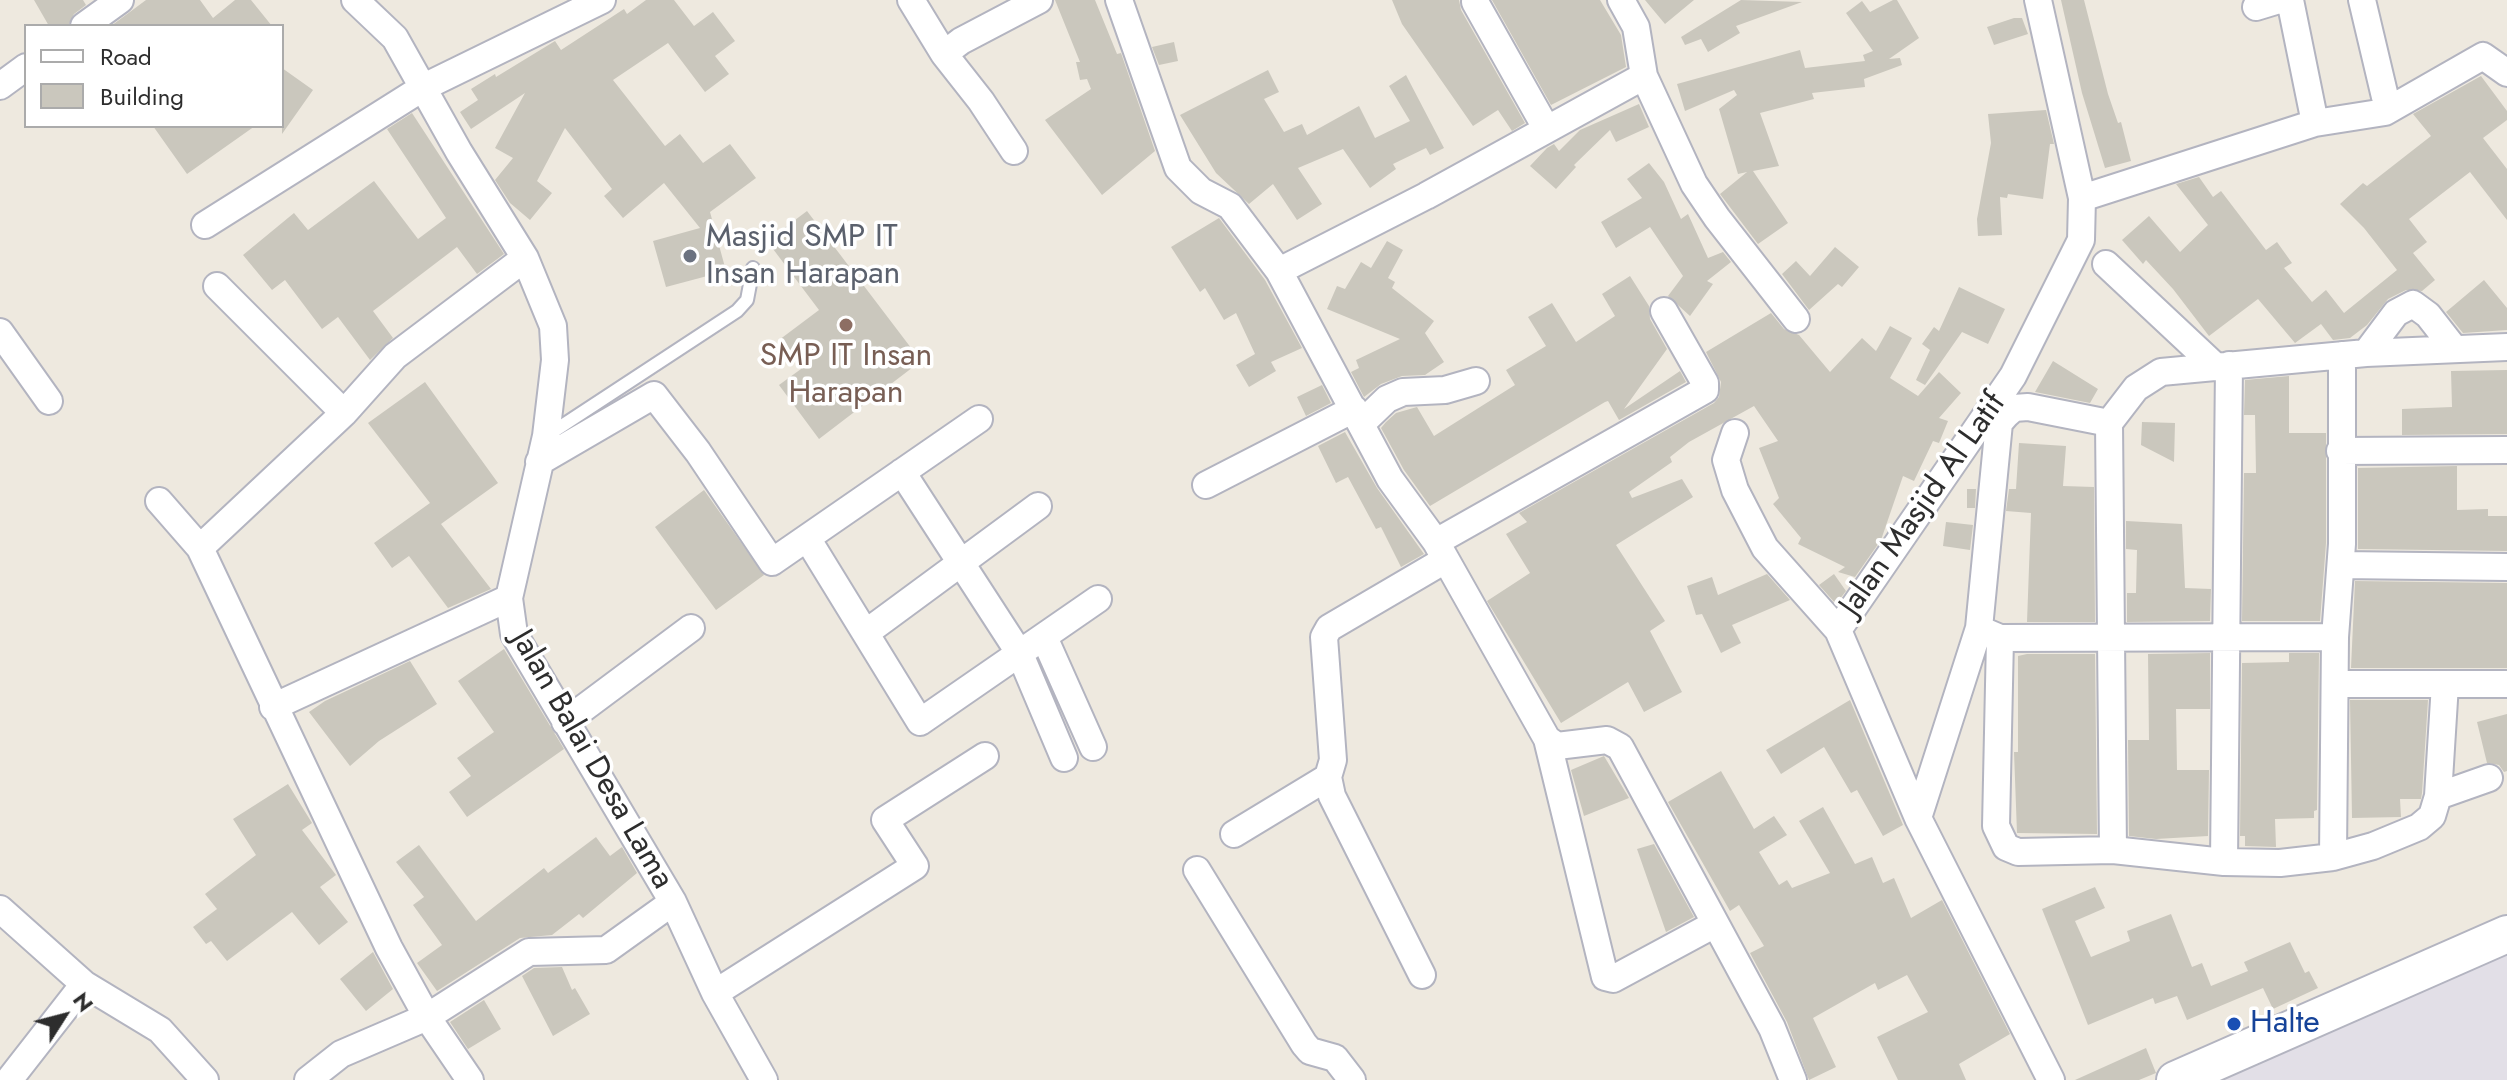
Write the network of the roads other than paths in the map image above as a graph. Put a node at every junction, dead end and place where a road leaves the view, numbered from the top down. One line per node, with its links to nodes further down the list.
1 (120, 0): 12 (street)
2 (355, 0): 18 (street, Jalan Balai Desa Lama)
3 (602, 0): 18 (street)
4 (911, 0): 13 (street)
5 (1039, 0): 13 (street)
6 (1119, 0): 28 (street)
7 (1621, 0): 16 (street)
8 (2038, 0): 23 (street, Jalan Masjid Al Latif)
9 (2290, 0): 20 (street)
10 (2362, 0): 19 (street)
11 (1475, 2): 21 (street)
12 (87, 24)
13 (944, 54): 22 (street)
14 (24, 68): 17 (street)
15 (2507, 73): 20 (street)
16 (1644, 76): 21 (street); 31 (street)
17 (0, 86)
18 (424, 87): 24 (street); 25 (street, Jalan Balai Desa Lama)
19 (2385, 97)
20 (2315, 123): 23 (street)
21 (1546, 128): 28 (street)
22 (1014, 151)
23 (2082, 198): 61 (street, Jalan Masjid Al Latif)
24 (205, 225)
25 (525, 258): 39 (street); 44 (street, Jalan Balai Desa Lama)
26 (2106, 264): 36 (street)
27 (753, 268): 44 (lane)
28 (1279, 271): 40 (street)
29 (217, 286): 39 (street)
30 (1664, 311): 54 (street)
31 (1796, 319)
32 (2453, 347): 33 (street); 35 (street); 35 (street)
33 (2507, 347)
34 (5, 350): 38 (street)
35 (2354, 354): 36 (street); 46 (street)
36 (2222, 366): 42 (street); 67 (street)
37 (1476, 381): 40 (street)
38 (49, 401)
39 (344, 413): 53 (street)
40 (1358, 416): 49 (street); 54 (street)
41 (979, 419): 48 (street)
42 (2109, 423): 63 (street); 65 (street)
43 (1735, 433): 61 (street)
44 (546, 436): 47 (street, Jalan Balai Desa Lama)
45 (2507, 450): 46 (street)
46 (2340, 451): 56 (street)
47 (539, 462): 52 (street); 58 (street, Jalan Balai Desa Lama)
48 (902, 472): 52 (street); 55 (street)
49 (1206, 485)
50 (159, 501): 53 (street)
51 (1038, 506): 55 (street)
52 (807, 538): 62 (street)
53 (200, 548): 72 (street)
54 (1441, 551): 74 (street); 78 (street)
55 (960, 563): 62 (street); 68 (street)
56 (2341, 565): 57 (street); 66 (street)
57 (2507, 567)
58 (509, 598): 72 (street); 73 (street, Jalan Balai Desa Lama)
59 (1098, 599): 64 (street)
60 (691, 628): 73 (street)
61 (1838, 630): 81 (street, Jalan Masjid Al Latif)
62 (867, 632): 68 (street)
63 (1990, 633): 65 (street); 81 (street); 83 (street)
64 (1044, 637): 68 (street); 75 (street)
65 (2113, 637): 67 (street); 83 (street)
66 (2335, 637): 67 (street); 69 (street)
67 (2227, 639): 85 (street)
68 (1020, 654): 77 (street)
69 (2336, 684): 70 (street); 84 (street)
70 (2445, 684): 71 (street); 80 (street)
71 (2507, 684)
72 (273, 707): 94 (street)
73 (565, 722): 87 (street, Jalan Balai Desa Lama)
74 (1547, 739): 89 (street); 89 (street)
75 (1093, 747)
76 (985, 756): 93 (street)
77 (1064, 758)
78 (1328, 777): 82 (street); 91 (street)
79 (2489, 778): 80 (street)
80 (2438, 796): 84 (street)
81 (1918, 818): 102 (street, Jalan Masjid Al Latif)
82 (1234, 834)
83 (2113, 850): 85 (street)
84 (2333, 857): 85 (street)
85 (2224, 862)
86 (1197, 870): 100 (street)
87 (673, 902): 93 (street, Jalan Balai Desa Lama); 94 (street)
88 (0, 909): 92 (street)
89 (1715, 924): 101 (street)
90 (2507, 934): 103 (main road)
91 (1422, 975)
92 (84, 984): 95 (street); 96 (street)
93 (715, 993): 99 (street, Jalan Balai Desa Lama)
94 (427, 1017): 97 (street); 98 (street)
95 (9, 1080)
96 (205, 1080)
97 (308, 1080)
98 (470, 1080)
99 (764, 1080)
100 (1352, 1080)
101 (1793, 1080)
102 (2051, 1080)
103 (2175, 1080)

